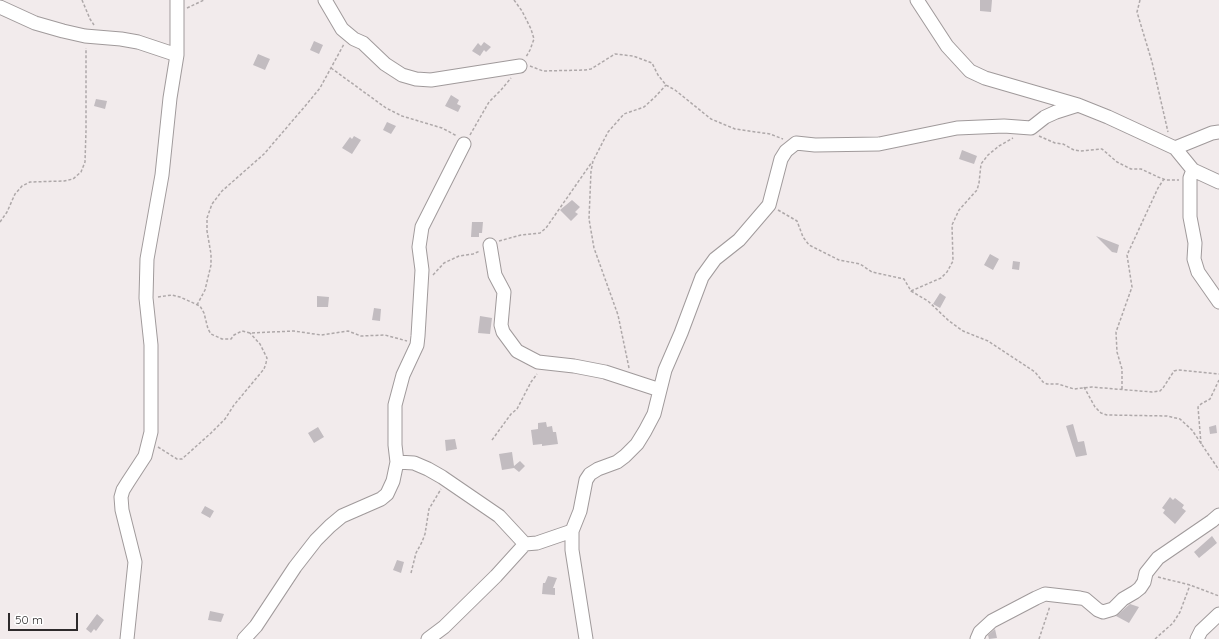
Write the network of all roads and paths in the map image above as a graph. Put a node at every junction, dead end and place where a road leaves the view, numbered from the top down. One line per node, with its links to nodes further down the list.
1 (82, 0): 10 (path)
2 (204, 0): 7 (path)
3 (325, 0): 8 (street)
4 (917, 0): 15 (street)
5 (1140, 0): 20 (path)
6 (0, 7): 9 (street)
7 (176, 7): 11 (street)
8 (348, 35): 12 (street); 13 (path)
9 (85, 36): 10 (street); 26 (path)
10 (103, 38): 11 (street)
11 (177, 55): 30 (street)
12 (523, 65): 14 (path)
13 (331, 68): 18 (path); 32 (path)
14 (666, 85): 19 (path); 21 (path)
15 (1078, 105): 16 (street); 20 (street)
16 (1029, 129): 19 (street); 23 (path); 29 (path)
17 (1219, 132): 20 (street)
18 (464, 144): 34 (street)
19 (796, 144): 25 (street)
20 (1173, 147): 22 (street)
21 (593, 161): 27 (path); 38 (path)
22 (1192, 174): 23 (path); 24 (street); 31 (street)
23 (1164, 179): 40 (path)
24 (1219, 182)
25 (769, 205): 29 (path); 41 (street)
26 (0, 222)
27 (490, 245): 28 (path); 35 (street)
28 (433, 275)
29 (911, 291): 39 (path)
30 (146, 298): 32 (path); 43 (street)
31 (1219, 302)
32 (197, 305): 33 (path)
33 (250, 333): 34 (path); 43 (path)
34 (416, 345): 45 (street)
35 (546, 363): 38 (street); 42 (path)
36 (1219, 374): 40 (path)
37 (1219, 380): 44 (path)
38 (632, 381): 41 (street)
39 (1084, 387): 40 (path); 44 (path)
40 (1122, 389)
41 (660, 390): 49 (street)
42 (492, 440)
43 (150, 441): 57 (street)
44 (1201, 445): 46 (path)
45 (397, 462): 47 (street); 58 (street)
46 (1219, 470)
47 (446, 480): 50 (street); 51 (path)
48 (1219, 515): 52 (street)
49 (572, 531): 50 (street); 60 (street)
50 (525, 544): 59 (street)
51 (411, 573)
52 (1146, 573): 53 (path); 54 (street)
53 (1190, 585): 55 (path); 63 (path)
54 (1053, 595): 61 (street); 62 (path)
55 (1219, 596)
56 (1219, 614): 64 (street)
57 (127, 639)
58 (244, 639)
59 (428, 639)
60 (586, 639)
61 (977, 639)
62 (1039, 639)
63 (1155, 639)
64 (1196, 639)

